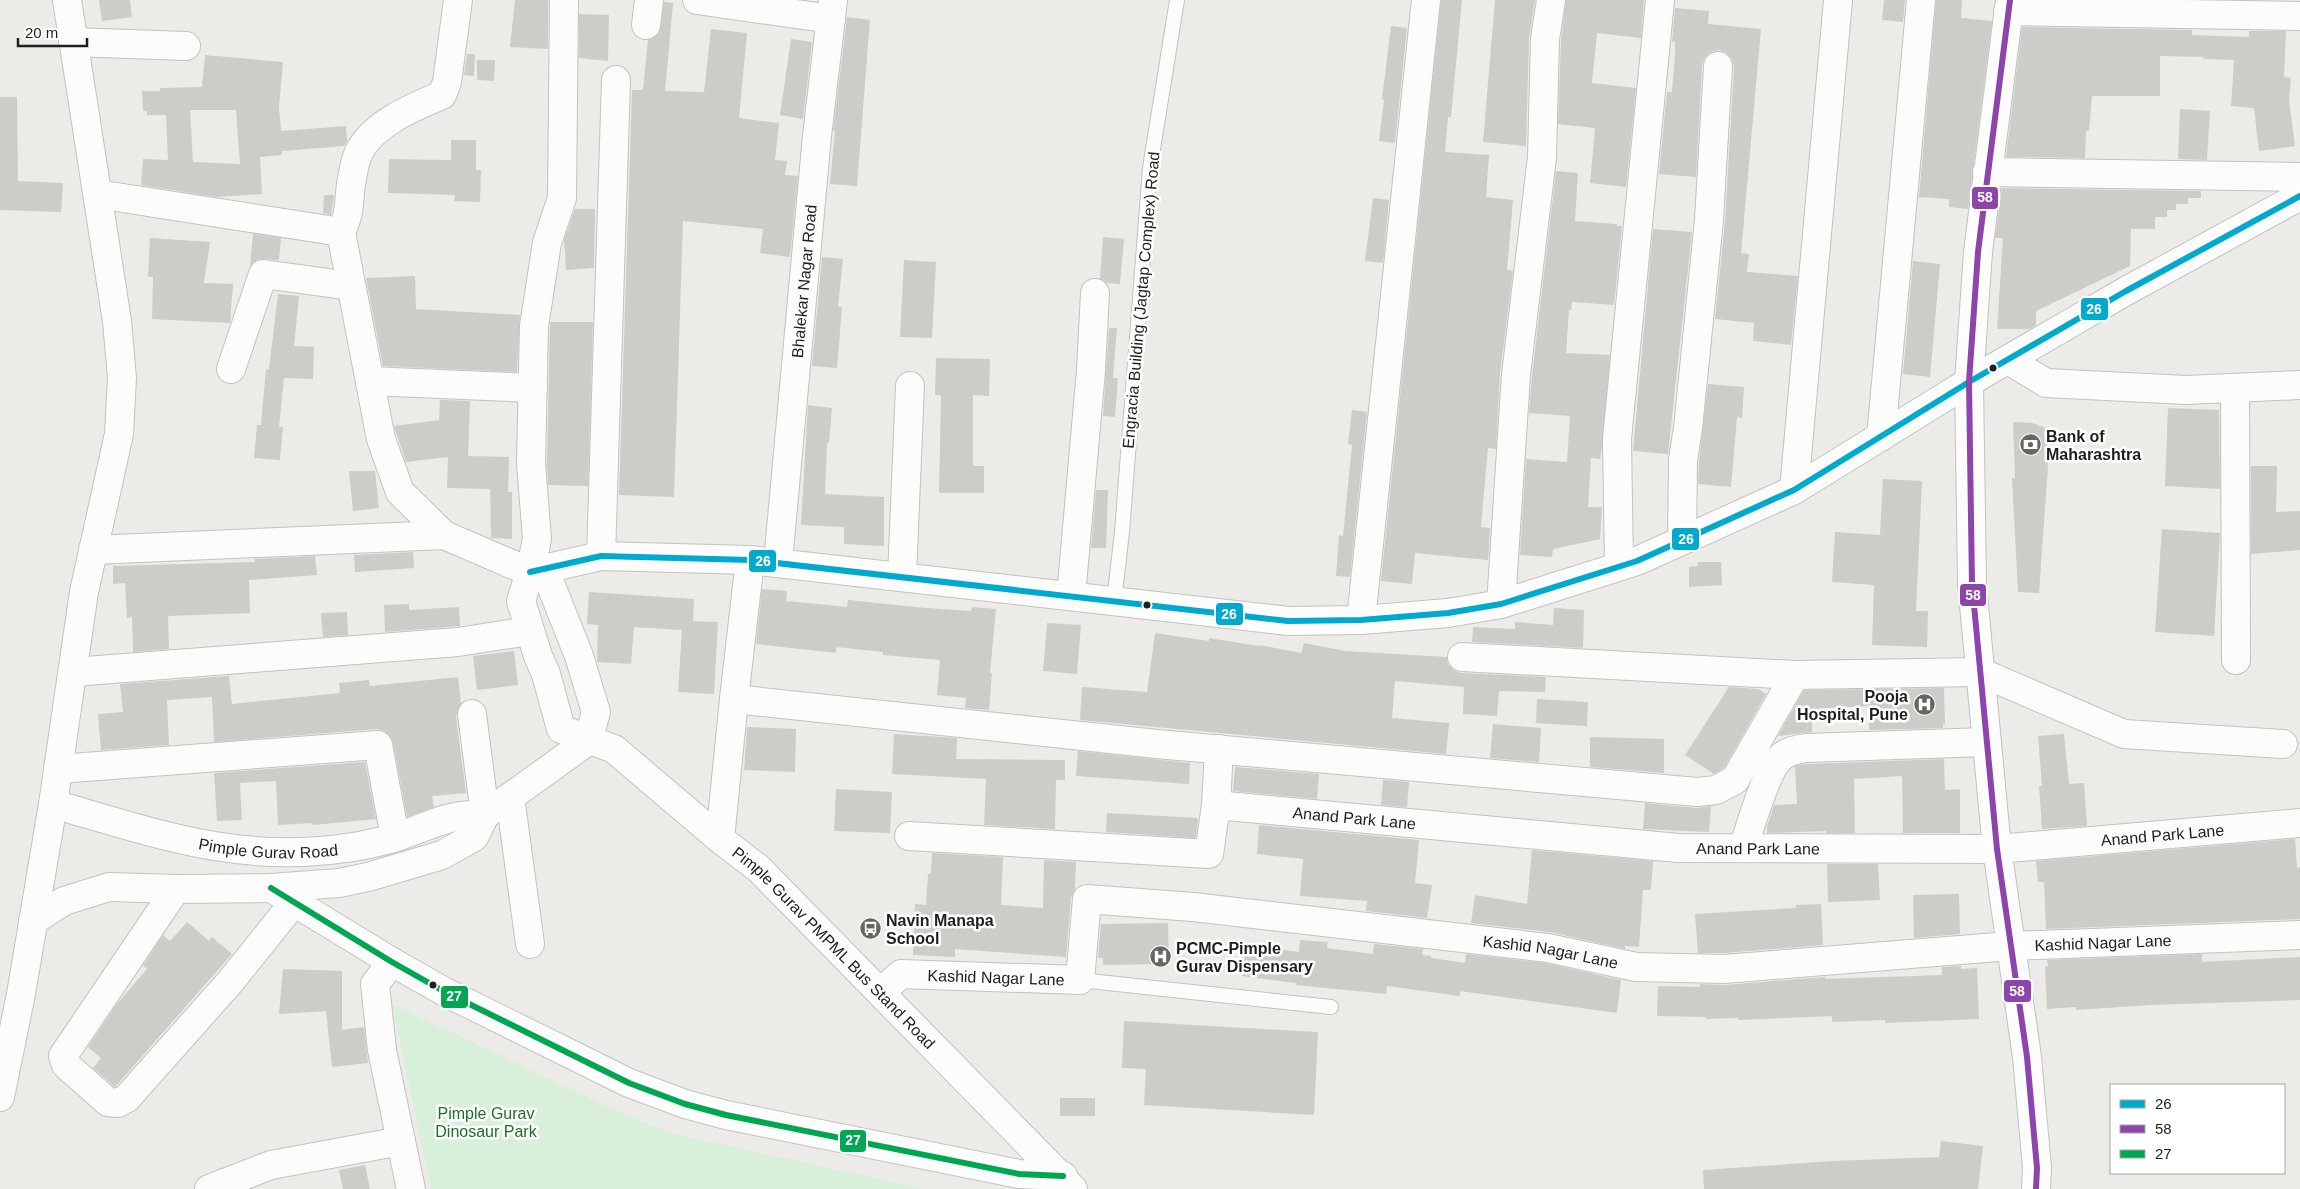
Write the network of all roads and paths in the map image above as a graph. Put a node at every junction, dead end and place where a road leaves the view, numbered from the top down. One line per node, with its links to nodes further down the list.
1 (67, 0): 14 (street)
2 (458, 0): 22 (street)
3 (564, 0): 31 (street, Pimple Gurav PMPML Bus Stand Road)
4 (697, 0): 12 (street)
5 (1177, 0): 45 (lane, Engracia Building (Jagtap Complex) Road)
6 (1426, 0): 47 (street)
7 (1550, 0): 46 (street)
8 (1660, 0): 41 (street)
9 (1838, 0): 34 (street)
10 (1920, 0): 33 (street)
11 (2009, 5): 13 (street); 18 (street)
12 (832, 9): 40 (street, Bhalekar Nagar Road)
13 (2300, 16)
14 (73, 42): 15 (street); 20 (street)
15 (186, 46)
16 (1718, 66): 36 (street)
17 (616, 80): 38 (street)
18 (1987, 172): 19 (street); 28 (street)
19 (2300, 177)
20 (97, 194): 22 (street); 37 (street)
21 (2300, 196): 25 (street)
22 (341, 232): 23 (street)
23 (351, 286): 26 (street); 27 (street)
24 (1095, 293): 44 (street)
25 (2008, 360): 28 (street); 32 (street)
26 (231, 369)
27 (370, 382): 31 (street); 35 (street)
28 (1969, 382): 33 (street); 52 (street)
29 (2300, 385): 32 (street)
30 (910, 386): 43 (street)
31 (533, 388): 42 (street, Pimple Gurav PMPML Bus Stand Road)
32 (2235, 388): 50 (street)
33 (1881, 437): 34 (street)
34 (1794, 490): 36 (street)
35 (444, 535): 37 (street); 42 (street)
36 (1682, 539): 41 (street)
37 (93, 550): 51 (street)
38 (601, 556): 39 (street); 42 (street)
39 (750, 560): 40 (street); 54 (street)
40 (778, 562): 43 (street)
41 (1619, 566): 46 (street)
42 (530, 572): 48 (street, Pimple Gurav PMPML Bus Stand Road); 56 (street)
43 (902, 577): 44 (street)
44 (1071, 596): 45 (street)
45 (1114, 601): 47 (street)
46 (1500, 604): 47 (street)
47 (1361, 620)
48 (529, 631): 51 (street); 56 (street, Pimple Gurav PMPML Bus Stand Road)
49 (1462, 657): 53 (street)
50 (2236, 660)
51 (73, 672): 60 (street)
52 (1980, 672): 53 (street); 57 (street); 58 (street)
53 (1795, 675): 59 (street)
54 (734, 699): 59 (street); 68 (street)
55 (472, 714): 64 (street)
56 (588, 741): 61 (street); 68 (street, Pimple Gurav PMPML Bus Stand Road)
57 (1987, 742): 69 (street); 70 (street)
58 (2283, 744)
59 (1219, 749): 63 (street)
60 (58, 769): 62 (street); 67 (street)
61 (510, 797): 64 (street); 76 (street)
62 (53, 804): 67 (street, Pimple Gurav Road); 74 (street)
63 (1216, 805): 66 (street); 69 (street, Anand Park Lane)
64 (485, 815): 67 (street, Pimple Gurav Road); 71 (street)
65 (2300, 823): 70 (street, Anand Park Lane)
66 (909, 836)
67 (395, 837)
68 (720, 839): 80 (street, Pimple Gurav PMPML Bus Stand Road)
69 (1743, 848): 70 (street, Anand Park Lane)
70 (1997, 849): 77 (street)
71 (271, 888): 72 (street); 73 (street)
72 (176, 889): 73 (street); 74 (street)
73 (295, 902): 78 (street)
74 (33, 921): 82 (street)
75 (2300, 935): 77 (street, Kashid Nagar Lane)
76 (530, 944)
77 (2010, 946): 79 (street, Kashid Nagar Lane); 87 (street)
78 (392, 962): 83 (street); 84 (street, Pimple Gurav PMPML Bus Stand Road)
79 (1080, 980): 80 (street, Kashid Nagar Lane); 81 (lane)
80 (881, 992): 84 (street, Pimple Gurav PMPML Bus Stand Road)
81 (1331, 1007)
82 (0, 1097)
83 (401, 1141): 85 (street); 86 (street)
84 (1068, 1183)
85 (209, 1189)
86 (411, 1189)
87 (2036, 1189)

